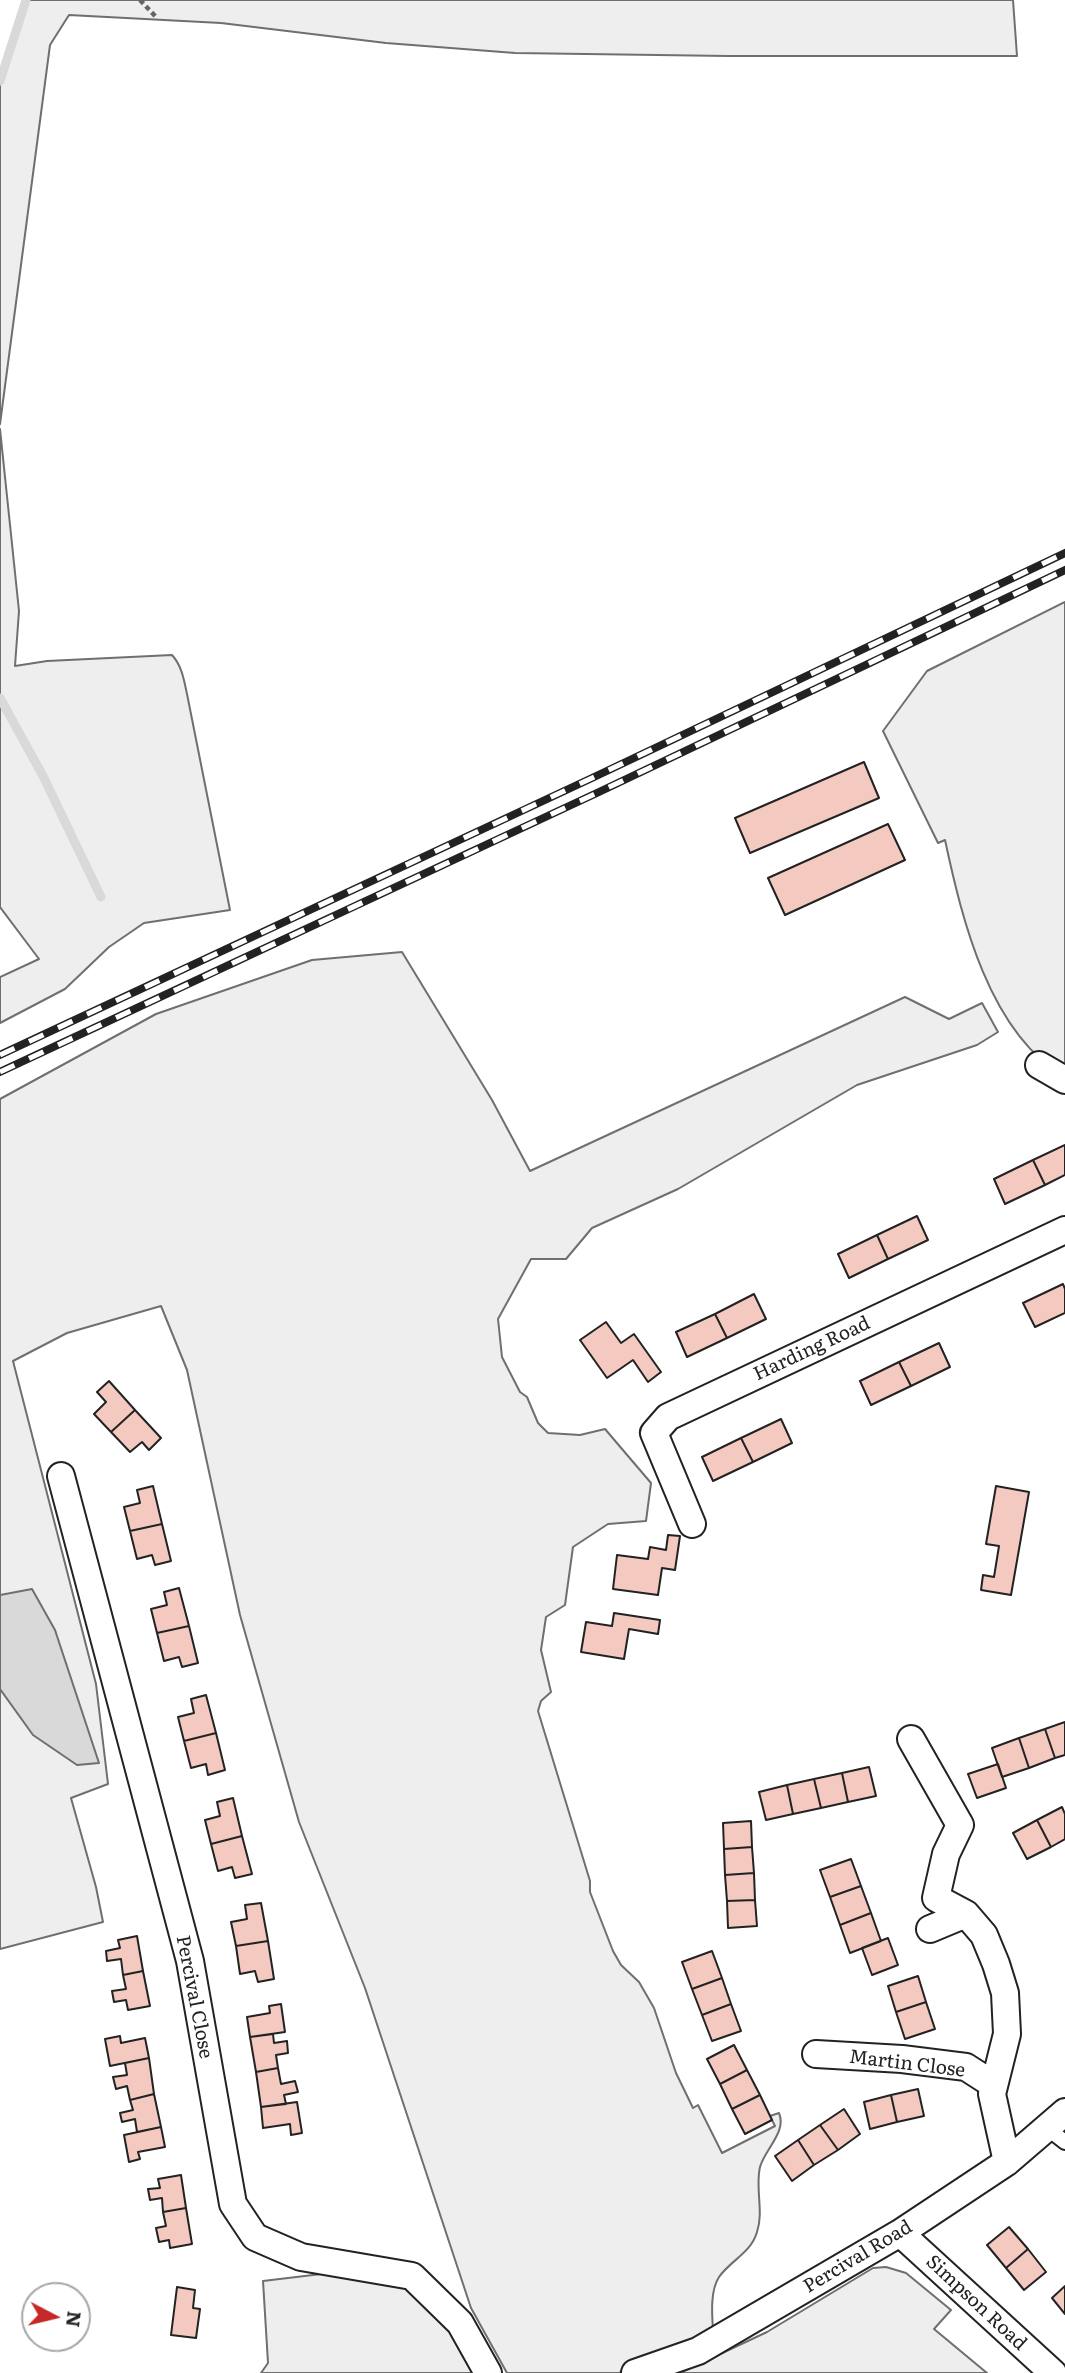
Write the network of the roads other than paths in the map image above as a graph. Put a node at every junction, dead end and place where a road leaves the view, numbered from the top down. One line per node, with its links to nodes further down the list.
1 (1039, 1065): 2 (street)
2 (1065, 1080)
3 (1065, 1230): 5 (street, Harding Road)
4 (61, 1476): 14 (street, Percival Close)
5 (692, 1524)
6 (911, 1739): 7 (street)
7 (966, 1914): 8 (street); 10 (street)
8 (930, 1929)
9 (816, 2054): 10 (street, Martin Close)
10 (994, 2085): 12 (street)
11 (1059, 2127): 12 (street, Percival Road)
12 (1007, 2162): 13 (street, Percival Road)
13 (900, 2233): 15 (street, Percival Road); 16 (street, Simpson Road)
14 (488, 2373)
15 (635, 2373)
16 (1053, 2373)

